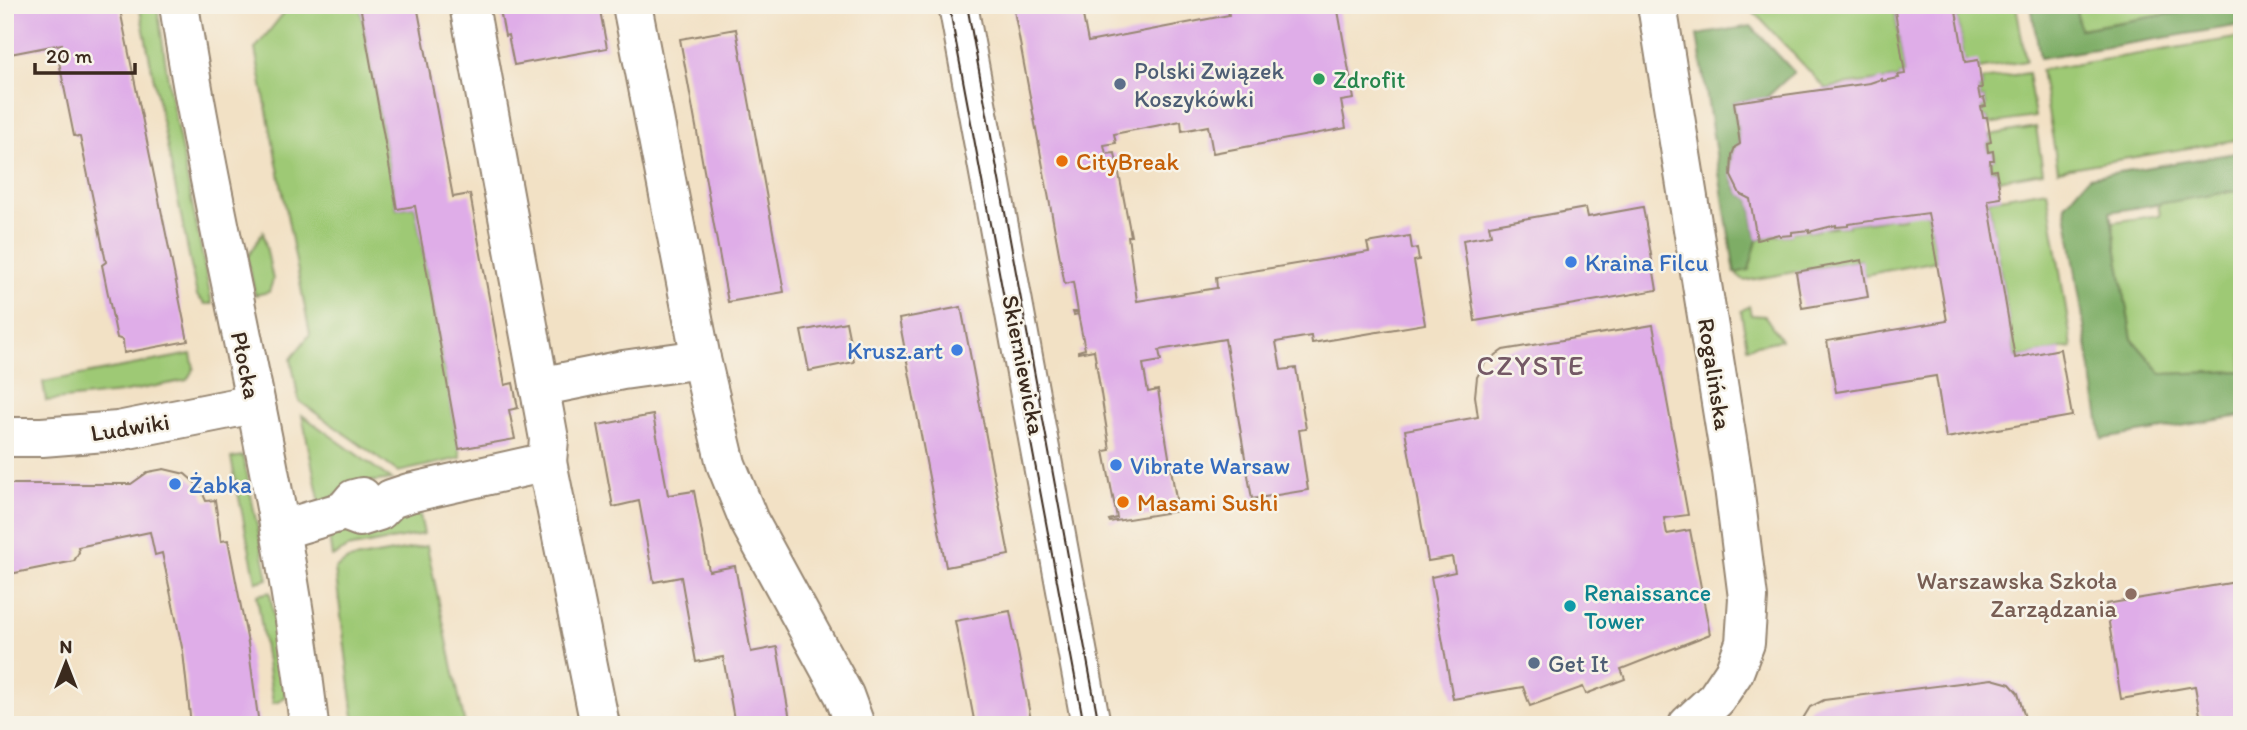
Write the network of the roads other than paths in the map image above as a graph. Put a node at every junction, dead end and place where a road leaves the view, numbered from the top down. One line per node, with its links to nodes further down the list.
1 (179, 5): 8 (street, Płocka)
2 (469, 5): 7 (street)
3 (632, 5): 6 (street)
4 (958, 5): 15 (street, Skierniewicka)
5 (1657, 5): 16 (street, Rogalińska)
6 (701, 359): 7 (street); 14 (street)
7 (539, 387): 10 (street)
8 (254, 404): 9 (street, Ludwiki); 11 (street, Płocka)
9 (5, 437)
10 (547, 463): 11 (street); 13 (street)
11 (280, 530): 12 (street, Płocka)
12 (309, 725)
13 (600, 725)
14 (855, 725)
15 (1091, 725)
16 (1688, 725)

